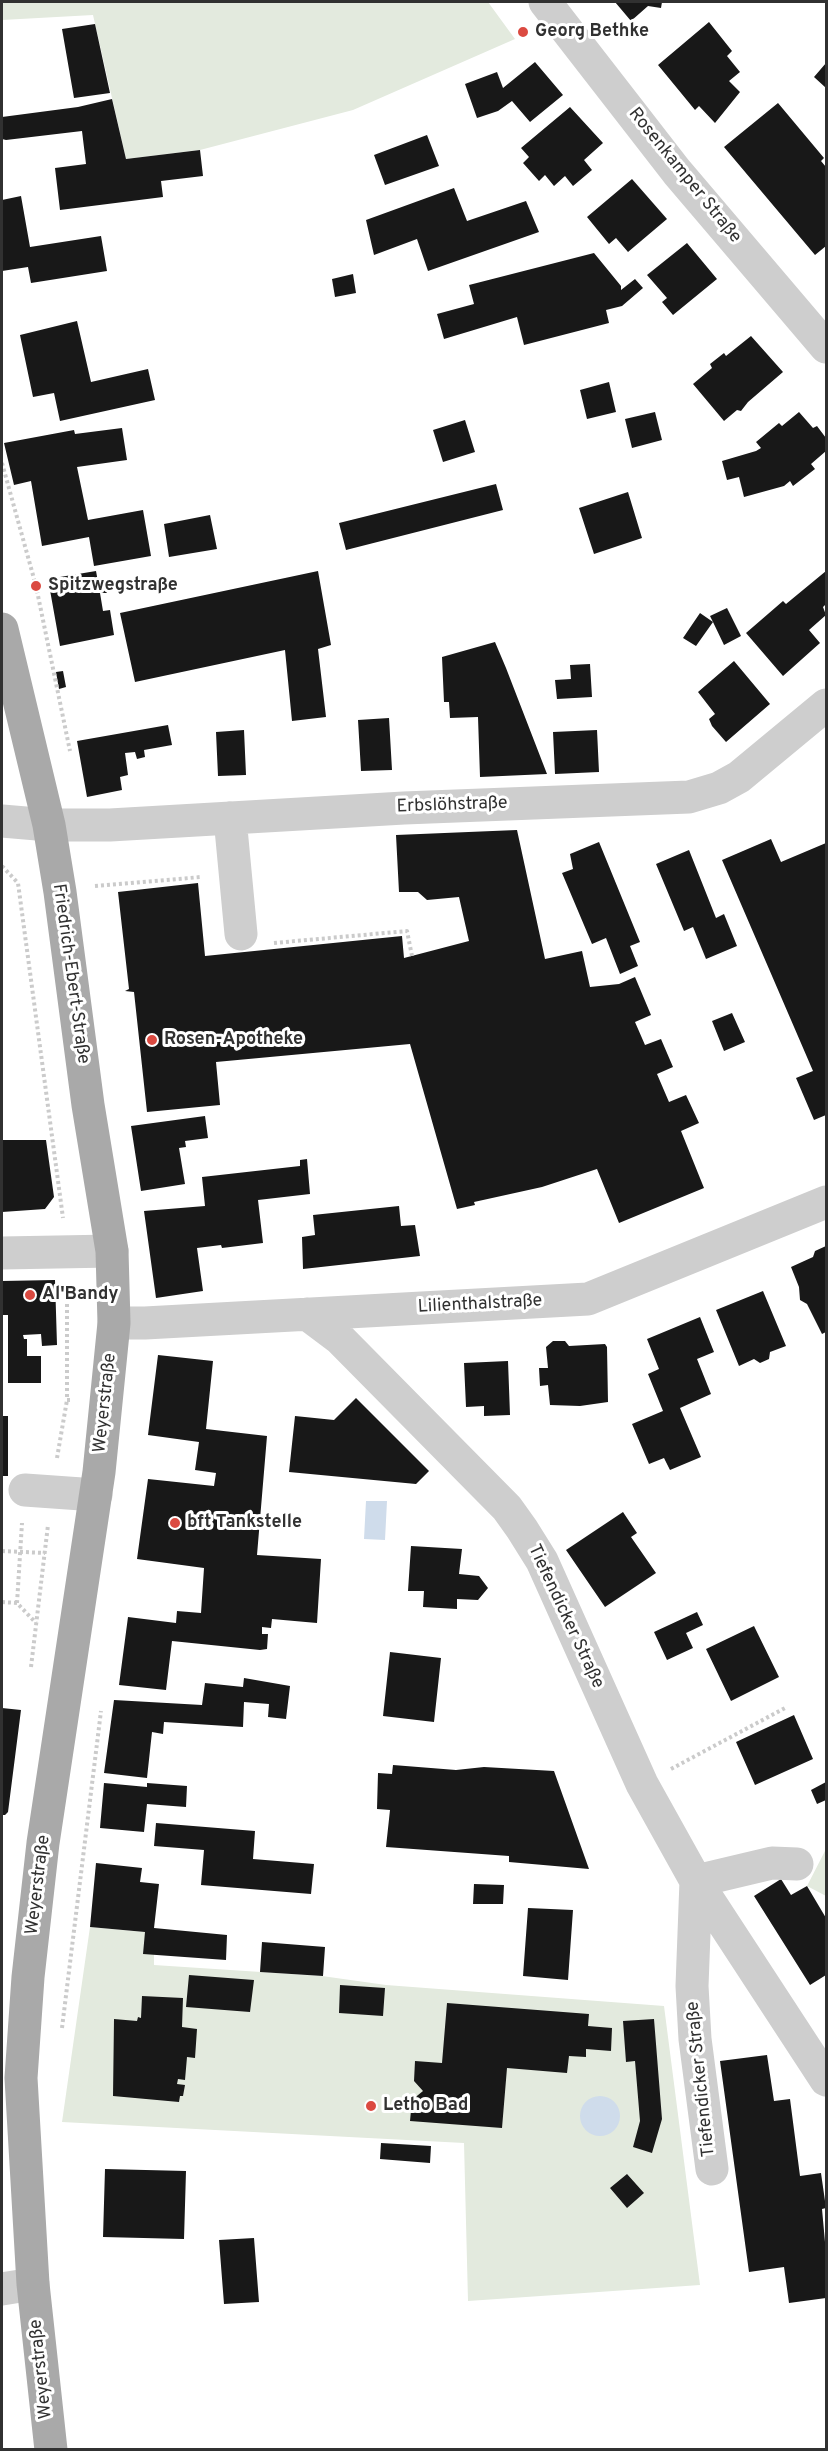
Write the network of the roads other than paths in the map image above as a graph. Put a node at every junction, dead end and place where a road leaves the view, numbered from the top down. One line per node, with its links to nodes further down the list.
1 (545, 2): 2 (street, Rosenkamper Straße)
2 (826, 347)
3 (2, 629): 7 (main road, Friedrich-Ebert-Straße)
4 (826, 705): 5 (street, Erbslöhstraße)
5 (231, 818): 7 (street, Erbslöhstraße); 8 (street)
6 (2, 821): 7 (street)
7 (49, 825): 10 (main road, Friedrich-Ebert-Straße)
8 (242, 934)
9 (826, 1203): 12 (street, Lilienthalstraße)
10 (112, 1251): 11 (street); 13 (main road, Friedrich-Ebert-Straße)
11 (2, 1253)
12 (307, 1314): 13 (street, Lilienthalstraße); 17 (street, Tiefendicker Straße)
13 (114, 1323): 15 (main road, Weyerstraße)
14 (38, 1490): 15 (street)
15 (96, 1495): 20 (main road, Weyerstraße)
16 (797, 1864): 17 (street)
17 (696, 1881): 18 (street, Tiefendicker Straße); 19 (street, Tiefendicker Straße)
18 (826, 2080)
19 (712, 2169)
20 (17, 2286): 21 (main road, Weyerstraße)
21 (51, 2450)

